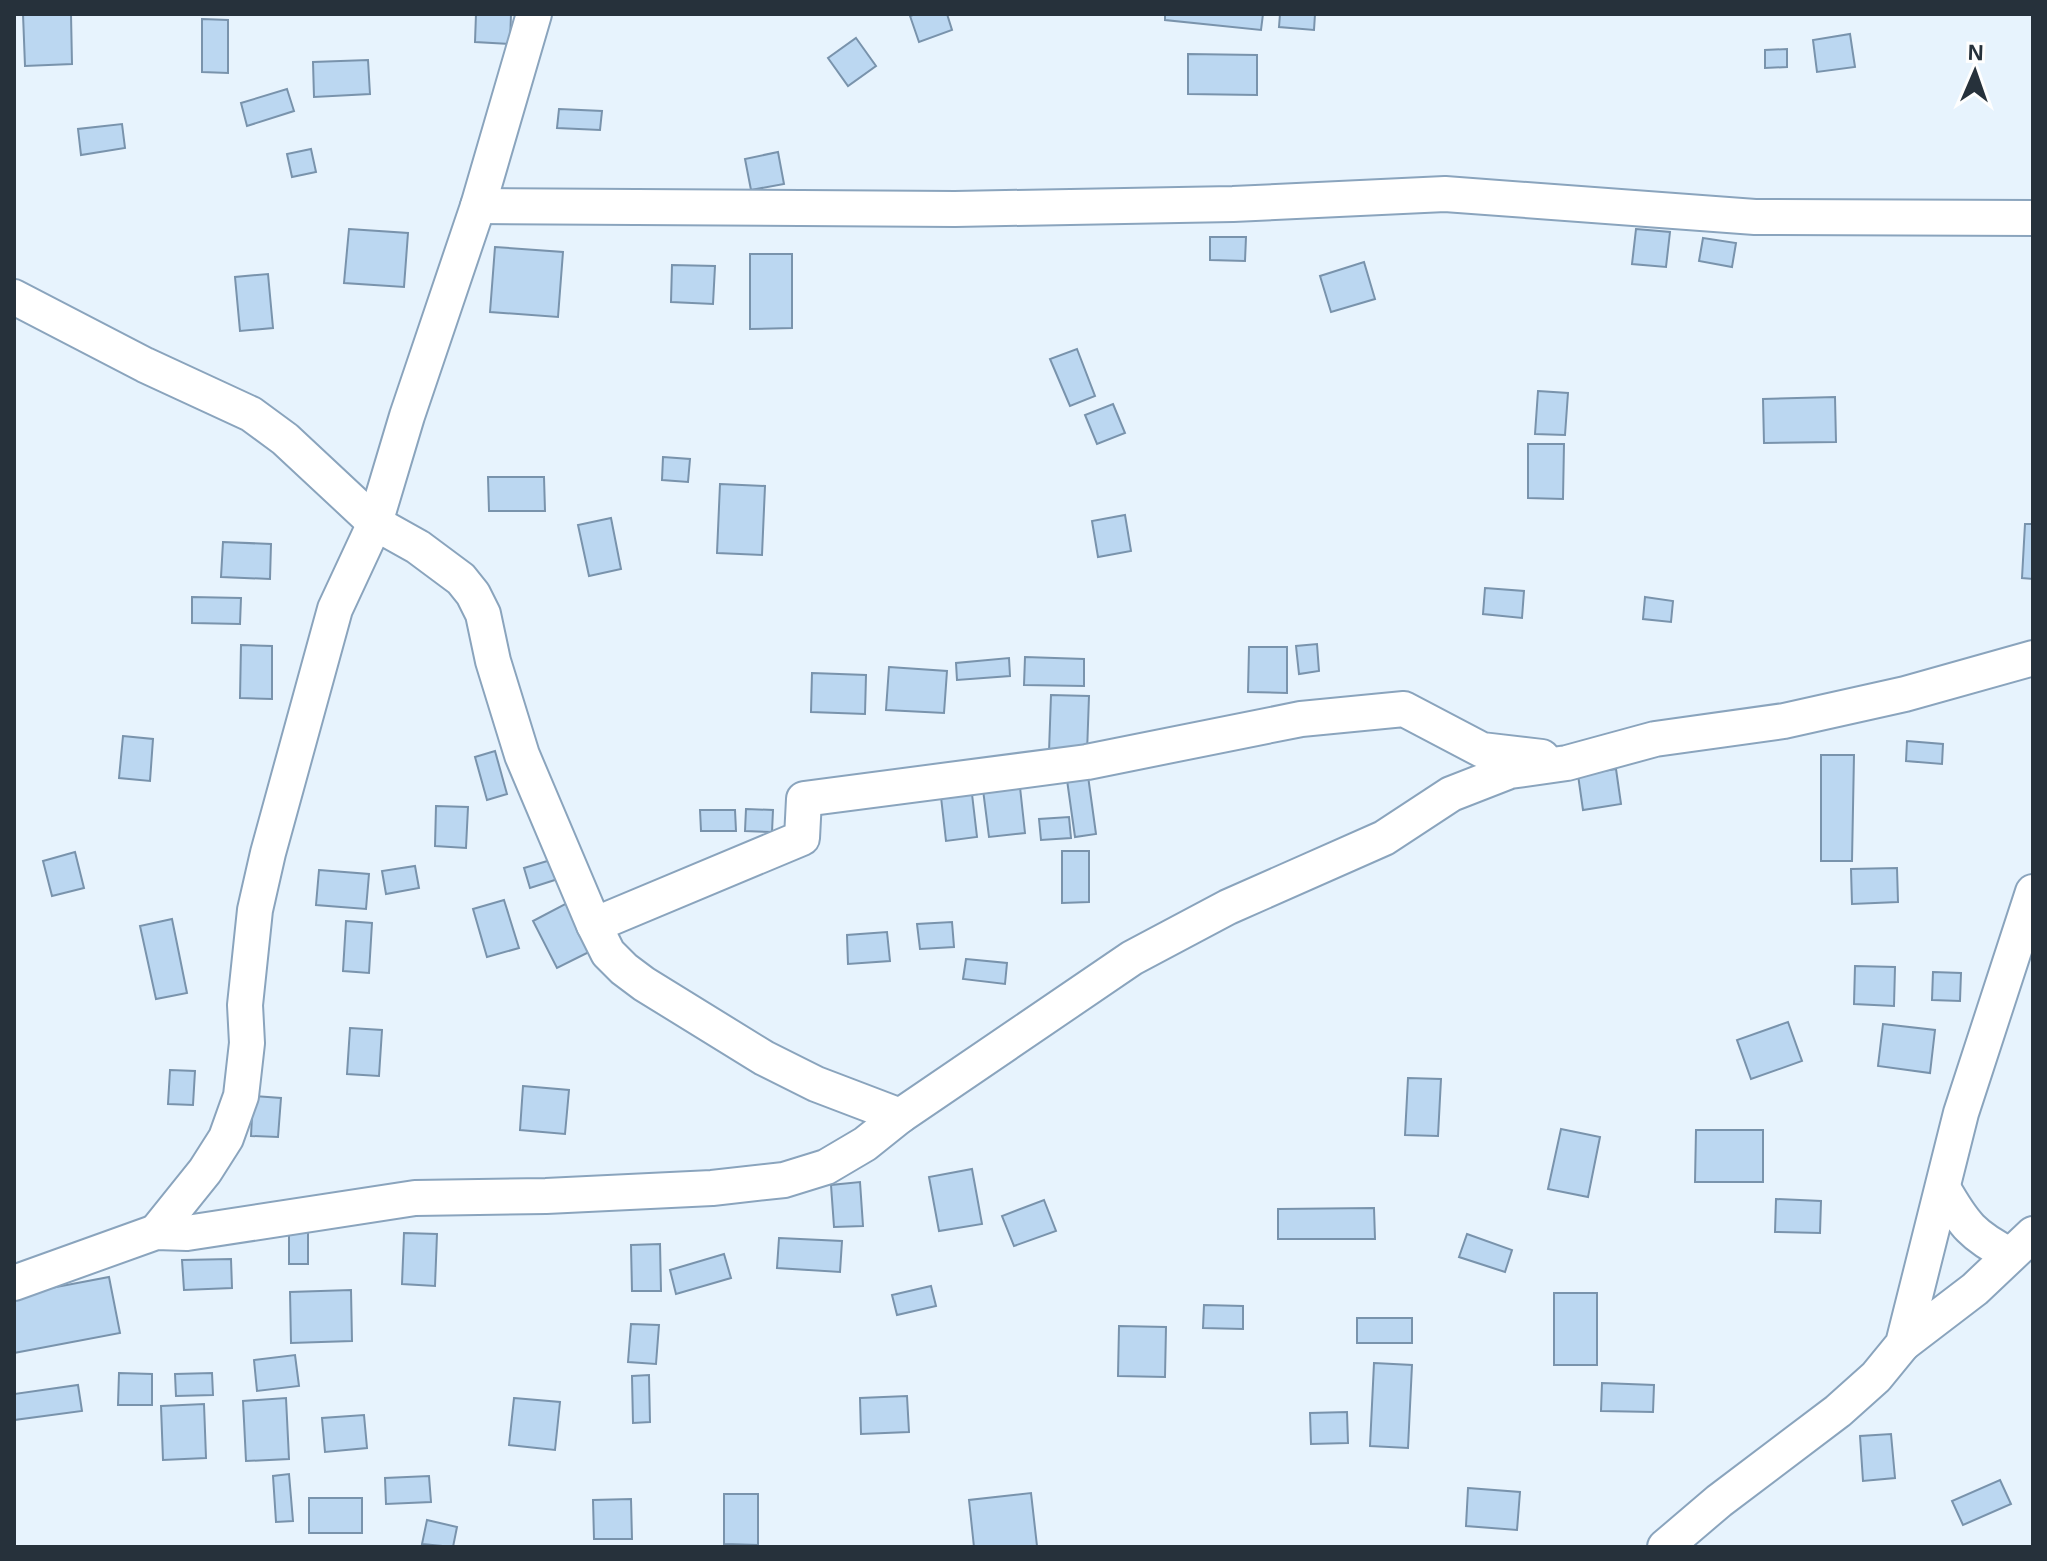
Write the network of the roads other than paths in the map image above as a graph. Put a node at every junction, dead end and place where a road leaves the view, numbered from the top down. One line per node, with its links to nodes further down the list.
1 (534, 14): 2 (street)
2 (478, 206): 3 (street); 5 (street)
3 (2033, 218)
4 (14, 297): 5 (street)
5 (375, 523): 9 (street); 12 (street)
6 (2033, 658): 7 (street)
7 (1567, 763): 9 (street); 10 (street)
8 (2033, 892): 11 (street)
9 (594, 925): 10 (street)
10 (900, 1116): 12 (street)
11 (1943, 1188): 13 (street); 15 (street)
12 (156, 1232): 14 (street)
13 (2022, 1245): 15 (street)
14 (14, 1283)
15 (1903, 1344): 16 (street)
16 (1665, 1547)

